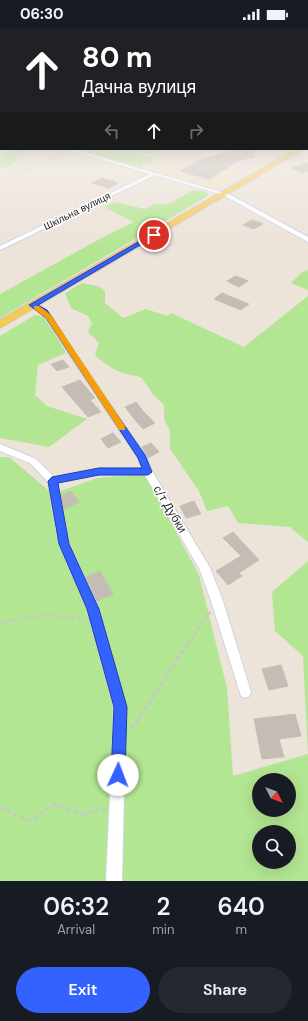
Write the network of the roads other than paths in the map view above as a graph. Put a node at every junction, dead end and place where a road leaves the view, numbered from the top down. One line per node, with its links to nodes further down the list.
1 (125, 166): 3 (street)
2 (273, 166): 4 (main road)
3 (154, 174): 4 (street); 6 (street, Шкільна вулиця)
4 (225, 194): 5 (street); 7 (main road)
5 (308, 240)
6 (0, 248)
7 (33, 305): 8 (main road); 10 (street, с/т Дубки)
8 (0, 324)
9 (0, 447): 11 (street)
10 (148, 472): 11 (street); 12 (street, с/т Дубки)
11 (52, 481): 13 (street)
12 (245, 692)
13 (114, 881)

